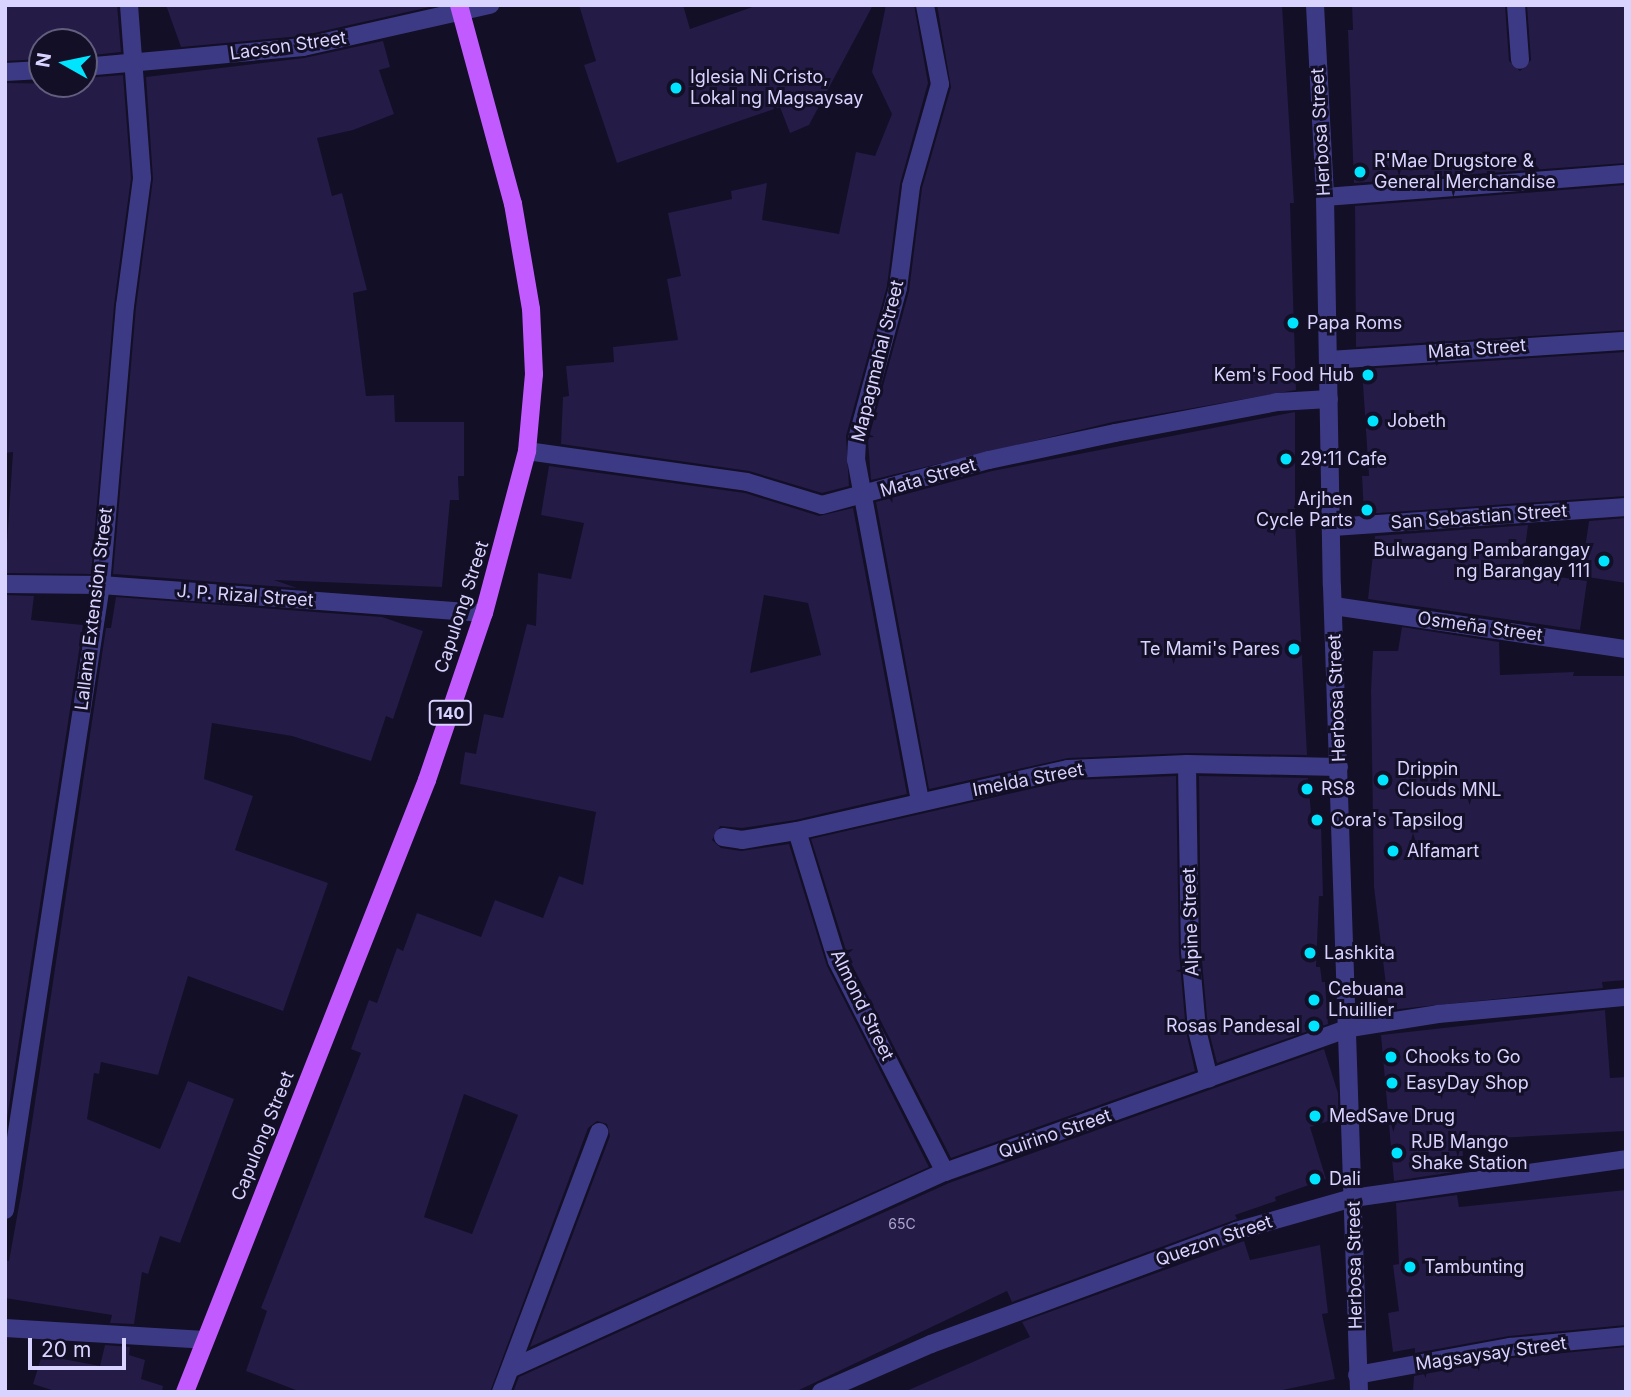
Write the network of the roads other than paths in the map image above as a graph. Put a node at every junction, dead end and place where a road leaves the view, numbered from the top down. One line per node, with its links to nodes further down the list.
1 (129, 5): 8 (street, Lallana Extension Street)
2 (490, 5): 6 (street, Lacson Street)
3 (925, 5): 18 (street, Mapagmahal Street)
4 (1315, 5): 13 (street, Herbosa Street)
5 (1516, 5): 7 (street)
6 (460, 9): 8 (street, Lacson Street); 17 (main road, Capulong Street / 140)
7 (1520, 60)
8 (136, 63): 9 (street, Lacson Street); 22 (street, Lallana Extension Street)
9 (98, 66)
10 (28, 71): 11 (street)
11 (5, 72)
12 (1626, 174): 13 (street)
13 (1325, 197): 15 (street, Herbosa Street)
14 (1626, 341): 15 (street, Mata Street)
15 (1329, 360): 16 (street, Herbosa Street)
16 (1329, 399): 18 (street, Mata Street); 20 (street, Herbosa Street)
17 (527, 451): 18 (street, Mata Street); 24 (main road, Capulong Street / 140)
18 (863, 497): 28 (street, Mapagmahal Street)
19 (1626, 507): 20 (street, San Sebastian Street)
20 (1333, 527): 23 (street, Herbosa Street)
21 (5, 584): 22 (street, J. P. Rizal Street)
22 (100, 585): 24 (street, J. P. Rizal Street); 38 (street, Lallana Extension Street)
23 (1334, 606): 25 (street, Osmeña Street); 27 (street, Herbosa Street)
24 (484, 614): 41 (main road, Capulong Street / 140)
25 (1626, 649)
26 (1187, 764): 27 (street, Imelda Street); 28 (street, Imelda Street); 33 (street, Alpine Street)
27 (1339, 767): 32 (street, Herbosa Street)
28 (920, 801): 29 (street, Imelda Street)
29 (797, 831): 30 (street, Imelda Street); 36 (street, Almond Street)
30 (723, 837)
31 (1626, 997): 32 (street, Quirino Street)
32 (1350, 1028): 33 (street, Quirino Street); 37 (street, Herbosa Street)
33 (1209, 1079): 36 (street, Quirino Street)
34 (599, 1132): 42 (street)
35 (1626, 1159): 37 (street, Quezon Street)
36 (945, 1172): 42 (street, Quirino Street)
37 (1353, 1198): 43 (street, Herbosa Street); 46 (street, Quezon Street)
38 (5, 1210)
39 (5, 1328): 41 (street)
40 (1626, 1336): 43 (street, Magsaysay Street)
41 (205, 1340): 44 (main road, Capulong Street / 140)
42 (512, 1368): 45 (street)
43 (1358, 1384)
44 (185, 1392)
45 (501, 1392)
46 (821, 1392)

